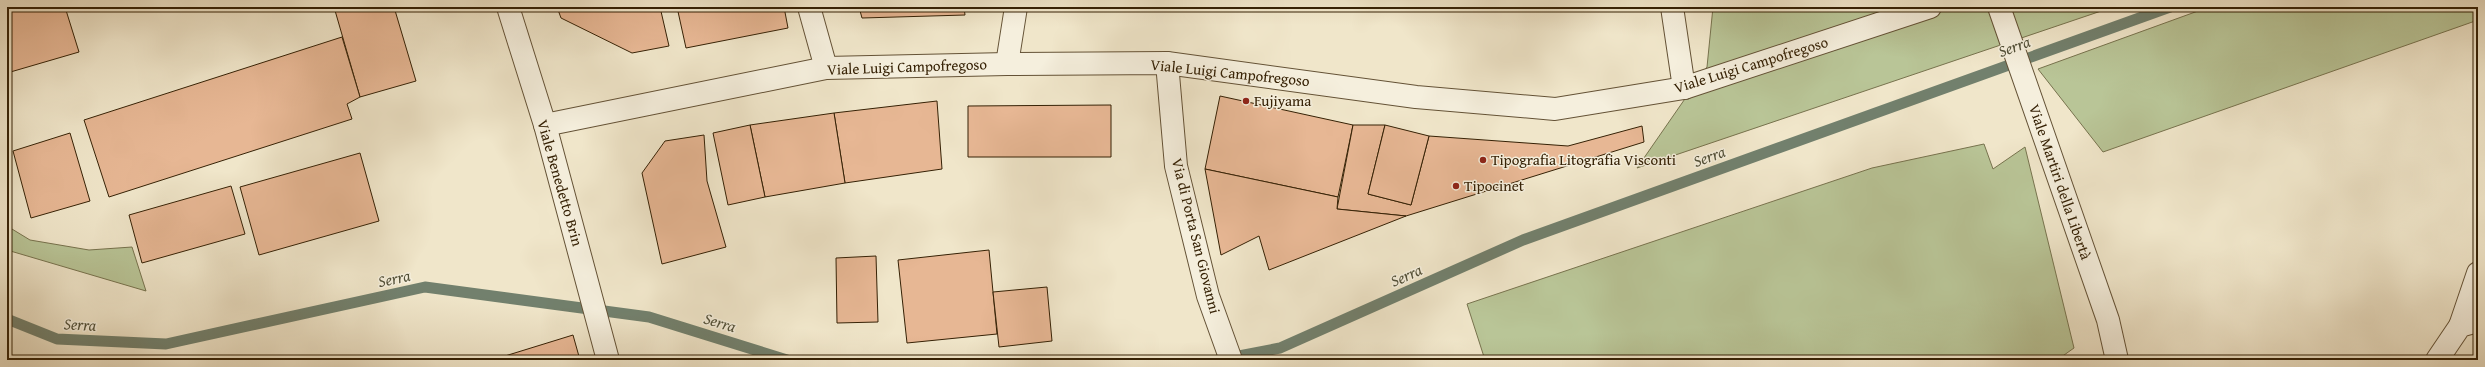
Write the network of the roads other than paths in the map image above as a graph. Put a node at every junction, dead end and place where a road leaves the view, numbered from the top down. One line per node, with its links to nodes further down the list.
1 (508, 7): 11 (street, Viale Benedetto Brin)
2 (809, 7): 9 (street)
3 (1016, 7): 8 (street)
4 (1672, 7): 10 (street)
5 (1930, 7): 10 (street, Viale Luigi Campofregoso)
6 (1999, 7): 14 (street, Viale Martiri della Libertà)
7 (1167, 63): 8 (street, Viale Luigi Campofregoso); 10 (street, Viale Luigi Campofregoso); 16 (street, Via di Porta San Giovanni)
8 (1007, 64): 9 (street, Viale Luigi Campofregoso)
9 (826, 68): 11 (street, Viale Luigi Campofregoso)
10 (1684, 88)
11 (544, 125): 15 (street, Viale Benedetto Brin)
12 (2478, 273): 13 (street)
13 (2469, 324): 17 (street)
14 (2115, 359)
15 (608, 360)
16 (1231, 360)
17 (2437, 360)

